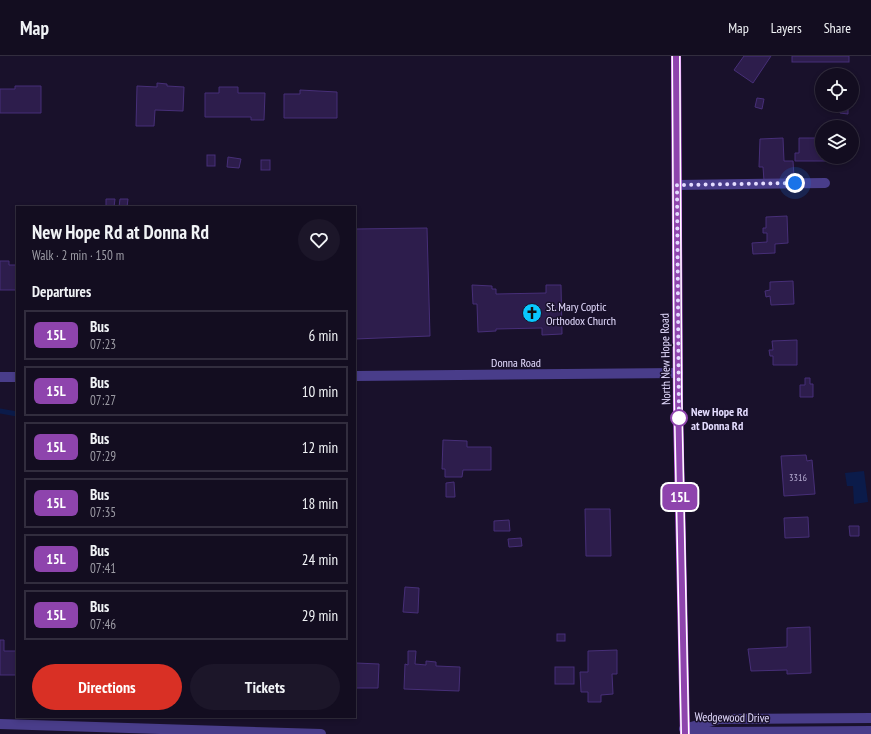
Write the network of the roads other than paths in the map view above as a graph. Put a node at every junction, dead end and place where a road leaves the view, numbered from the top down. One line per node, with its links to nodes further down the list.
1 (676, 56): 3 (main road, North New Hope Road)
2 (825, 183): 3 (street)
3 (677, 185): 4 (main road, North New Hope Road)
4 (678, 373): 5 (street, Donna Road); 11 (main road, North New Hope Road)
5 (356, 376)
6 (0, 377): 7 (street)
7 (16, 377)
8 (871, 718): 11 (street, Wedgewood Drive)
9 (0, 724): 12 (street)
10 (871, 731): 11 (street, Wedgewood Drive)
11 (685, 732)
12 (321, 734)

